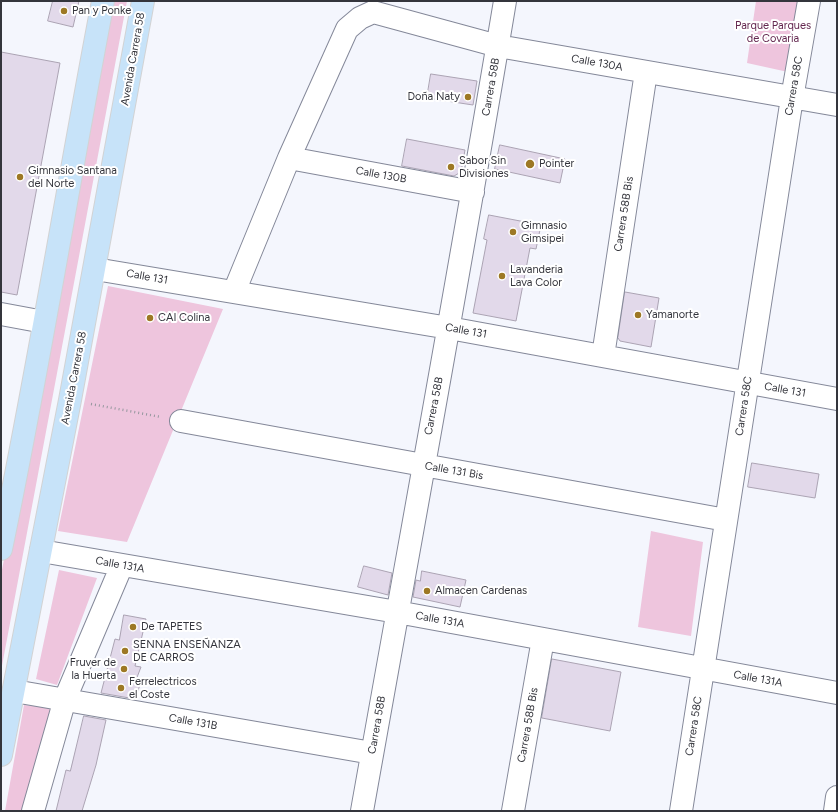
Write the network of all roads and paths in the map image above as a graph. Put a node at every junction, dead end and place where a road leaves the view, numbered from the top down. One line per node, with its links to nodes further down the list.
1 (103, 1): 14 (main road)
2 (143, 1): 11 (main road, Avenida Carrera 58)
3 (505, 1): 5 (street, Carrera 58B)
4 (809, 1): 7 (street, Carrera 58C)
5 (498, 46): 6 (street, Calle 130A); 9 (street, Calle 130A); 10 (street, Carrera 58B)
6 (646, 72): 7 (street, Calle 130A); 16 (street, Carrera 58B Bis)
7 (792, 98): 8 (street, Calle 130A); 17 (street, Carrera 58C)
8 (837, 106)
9 (290, 158): 10 (street, Calle 130B); 12 (street)
10 (473, 192): 15 (street, Carrera 58B)
11 (94, 269): 12 (street, Calle 131); 19 (main road, Avenida Carrera 58)
12 (234, 292): 15 (street, Calle 131)
13 (1, 314): 14 (street)
14 (44, 322): 23 (main road)
15 (449, 328): 16 (street, Calle 131); 21 (street, Carrera 58B)
16 (603, 356): 17 (street, Calle 131)
17 (747, 384): 18 (street, Calle 131); 22 (street, Carrera 58C)
18 (837, 399)
19 (70, 400): 20 (path); 24 (main road, Avenida Carrera 58)
20 (181, 421): 21 (street, Calle 131 Bis)
21 (423, 466): 22 (street, Calle 131 Bis); 26 (street, Carrera 58B)
22 (726, 520): 28 (street, Carrera 58C)
23 (2, 538)
24 (41, 551): 25 (street, Calle 131A); 29 (main road, Avenida Carrera 58)
25 (122, 565): 26 (street, Calle 131A); 31 (street)
26 (397, 612): 27 (street, Calle 131A); 32 (street, Carrera 58B)
27 (543, 639): 28 (street, Calle 131A); 37 (street, Carrera 58B Bis)
28 (703, 669): 30 (street, Calle 131A); 38 (street, Carrera 58C)
29 (14, 691): 31 (street, Calle 131B); 33 (main road, Avenida Carrera 58)
30 (837, 693)
31 (65, 699): 32 (street, Calle 131B); 35 (street)
32 (372, 753): 36 (street, Carrera 58B)
33 (1, 754)
34 (837, 797): 39 (street)
35 (33, 811)
36 (362, 811)
37 (513, 811)
38 (681, 811)
39 (835, 811)

